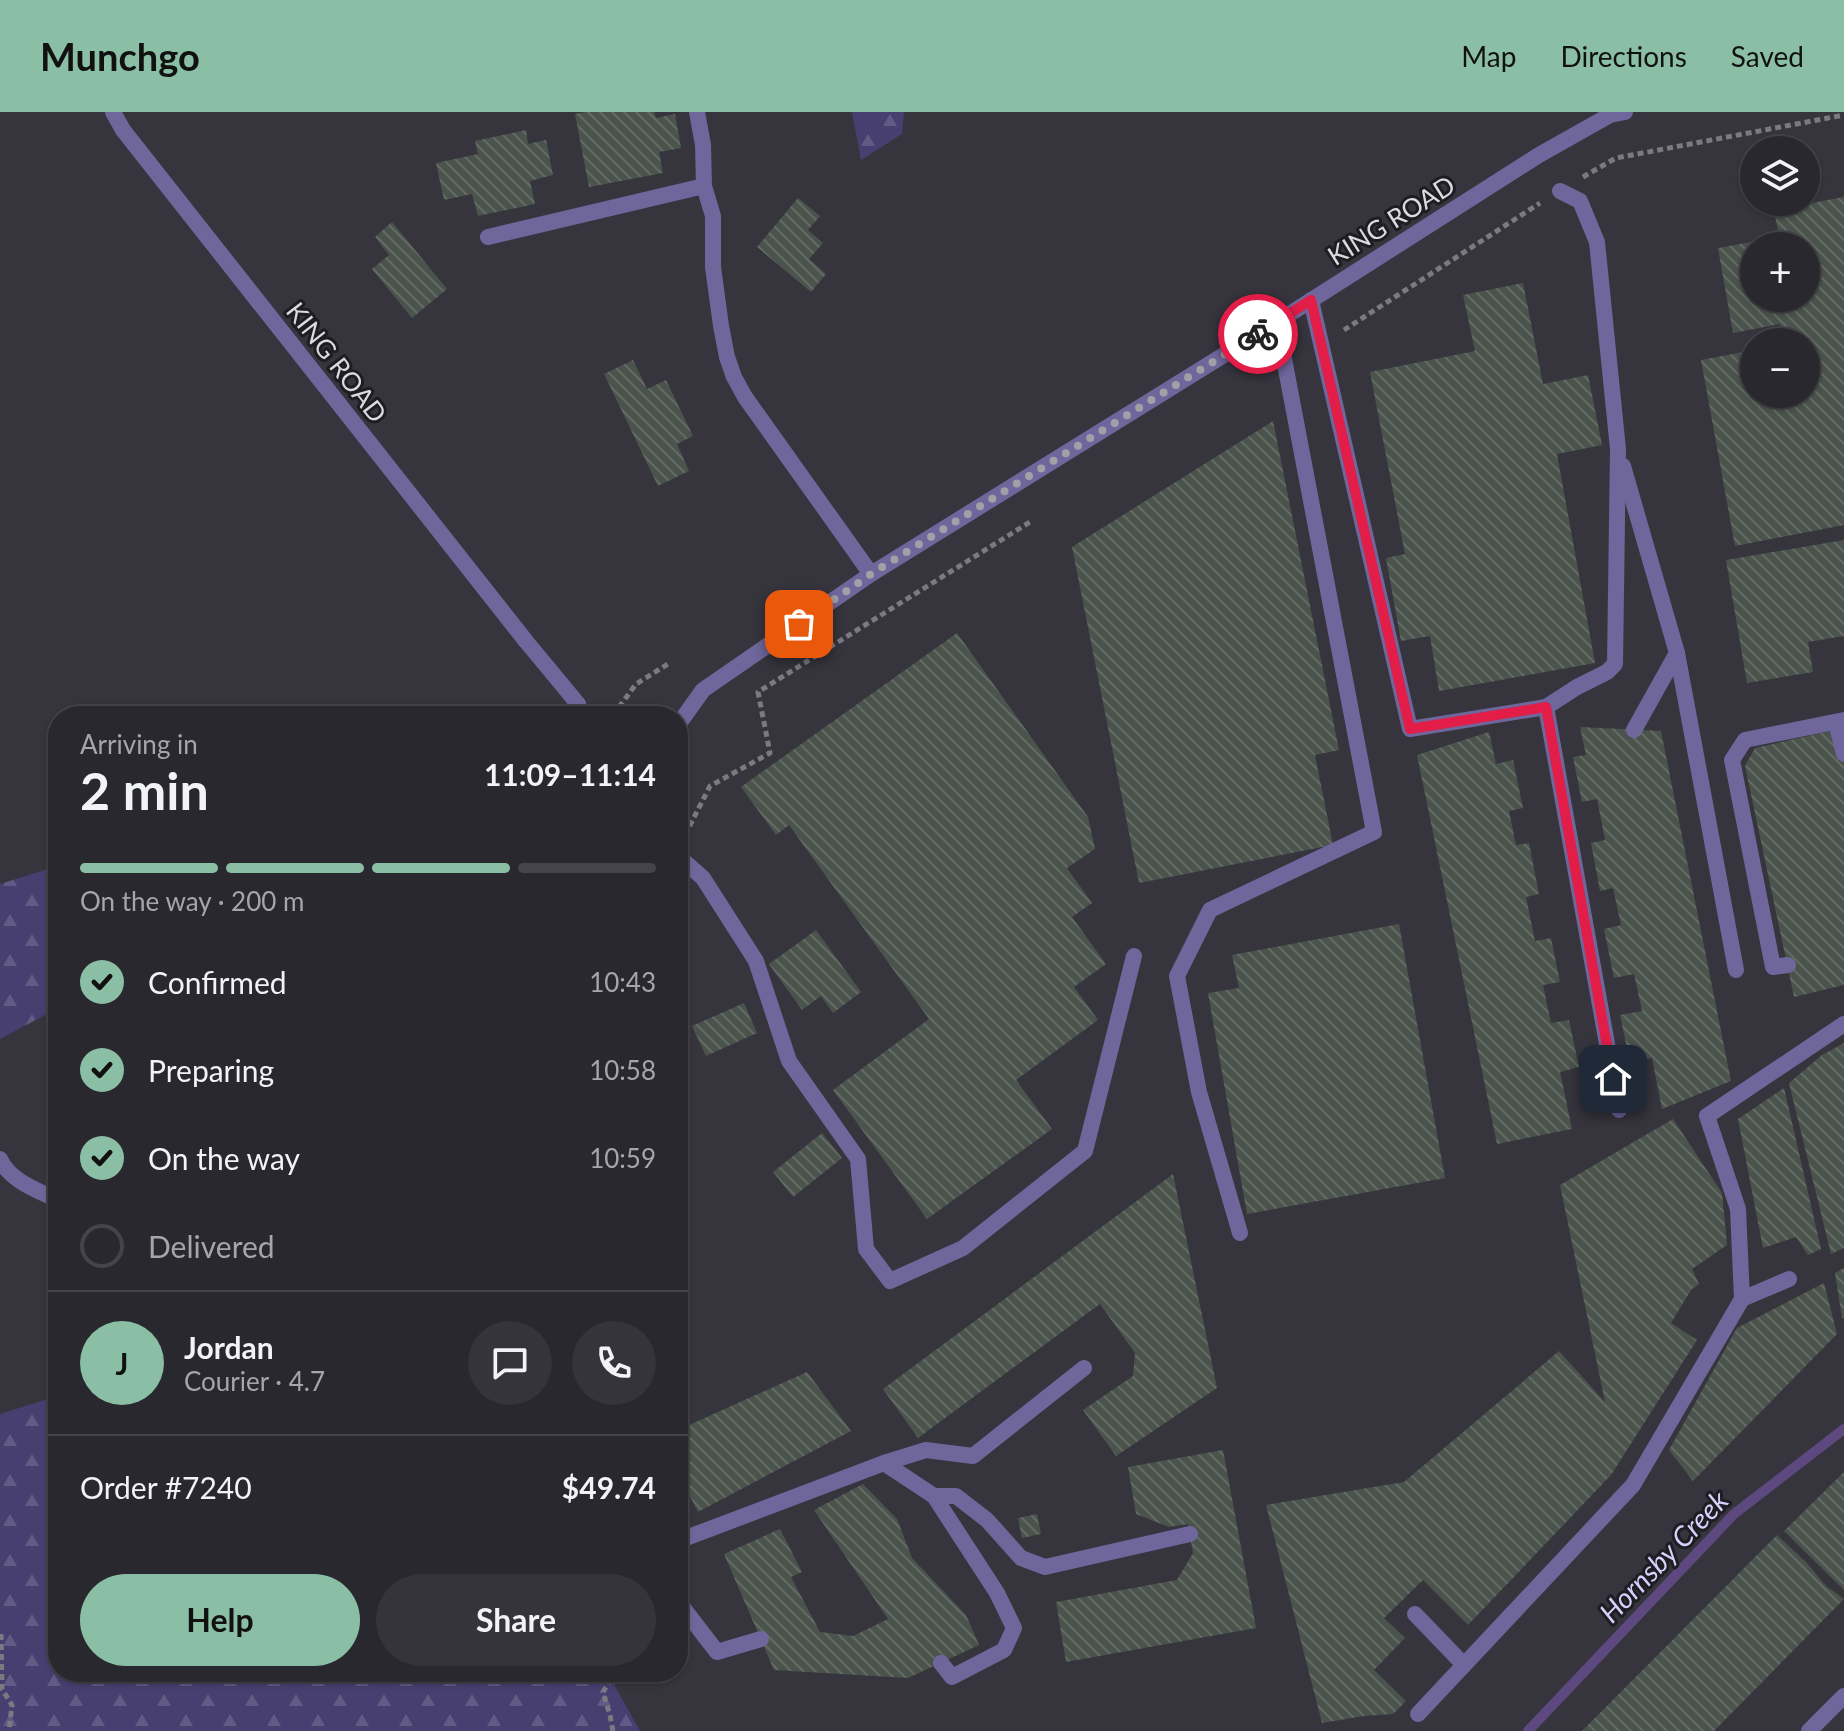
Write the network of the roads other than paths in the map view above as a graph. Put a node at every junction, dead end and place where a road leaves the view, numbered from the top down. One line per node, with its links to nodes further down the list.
1 (113, 112): 12 (street, KING ROAD)
2 (697, 112): 4 (street)
3 (1615, 113): 7 (street, KING ROAD)
4 (704, 186): 6 (street); 10 (street)
5 (1560, 191): 9 (street)
6 (488, 237)
7 (1311, 300): 8 (street, KING ROAD); 13 (street)
8 (1277, 322): 10 (street, KING ROAD); 26 (street)
9 (1618, 449): 11 (street); 13 (street)
10 (871, 574): 14 (street, KING ROAD)
11 (1677, 653): 16 (street); 21 (street)
12 (577, 706)
13 (1546, 707): 23 (street)
14 (688, 711)
15 (1840, 721): 17 (street); 20 (street)
16 (1634, 730)
17 (1844, 754)
18 (688, 865): 19 (street)
19 (1134, 956)
20 (1788, 965)
21 (1736, 970)
22 (1844, 1024): 28 (street)
23 (1619, 1110)
24 (0, 1159): 25 (street)
25 (48, 1195)
26 (1240, 1233)
27 (1789, 1279): 28 (street)
28 (1742, 1299): 38 (street)
29 (1084, 1368): 30 (street)
30 (884, 1463): 31 (street); 33 (street)
31 (934, 1496): 32 (street); 37 (street)
32 (1190, 1534)
33 (688, 1537)
34 (688, 1614): 36 (street)
35 (1415, 1614): 38 (street)
36 (761, 1639)
37 (941, 1663)
38 (1464, 1665): 40 (street)
39 (1844, 1696): 41 (street)
40 (1418, 1714)
41 (1809, 1731)

